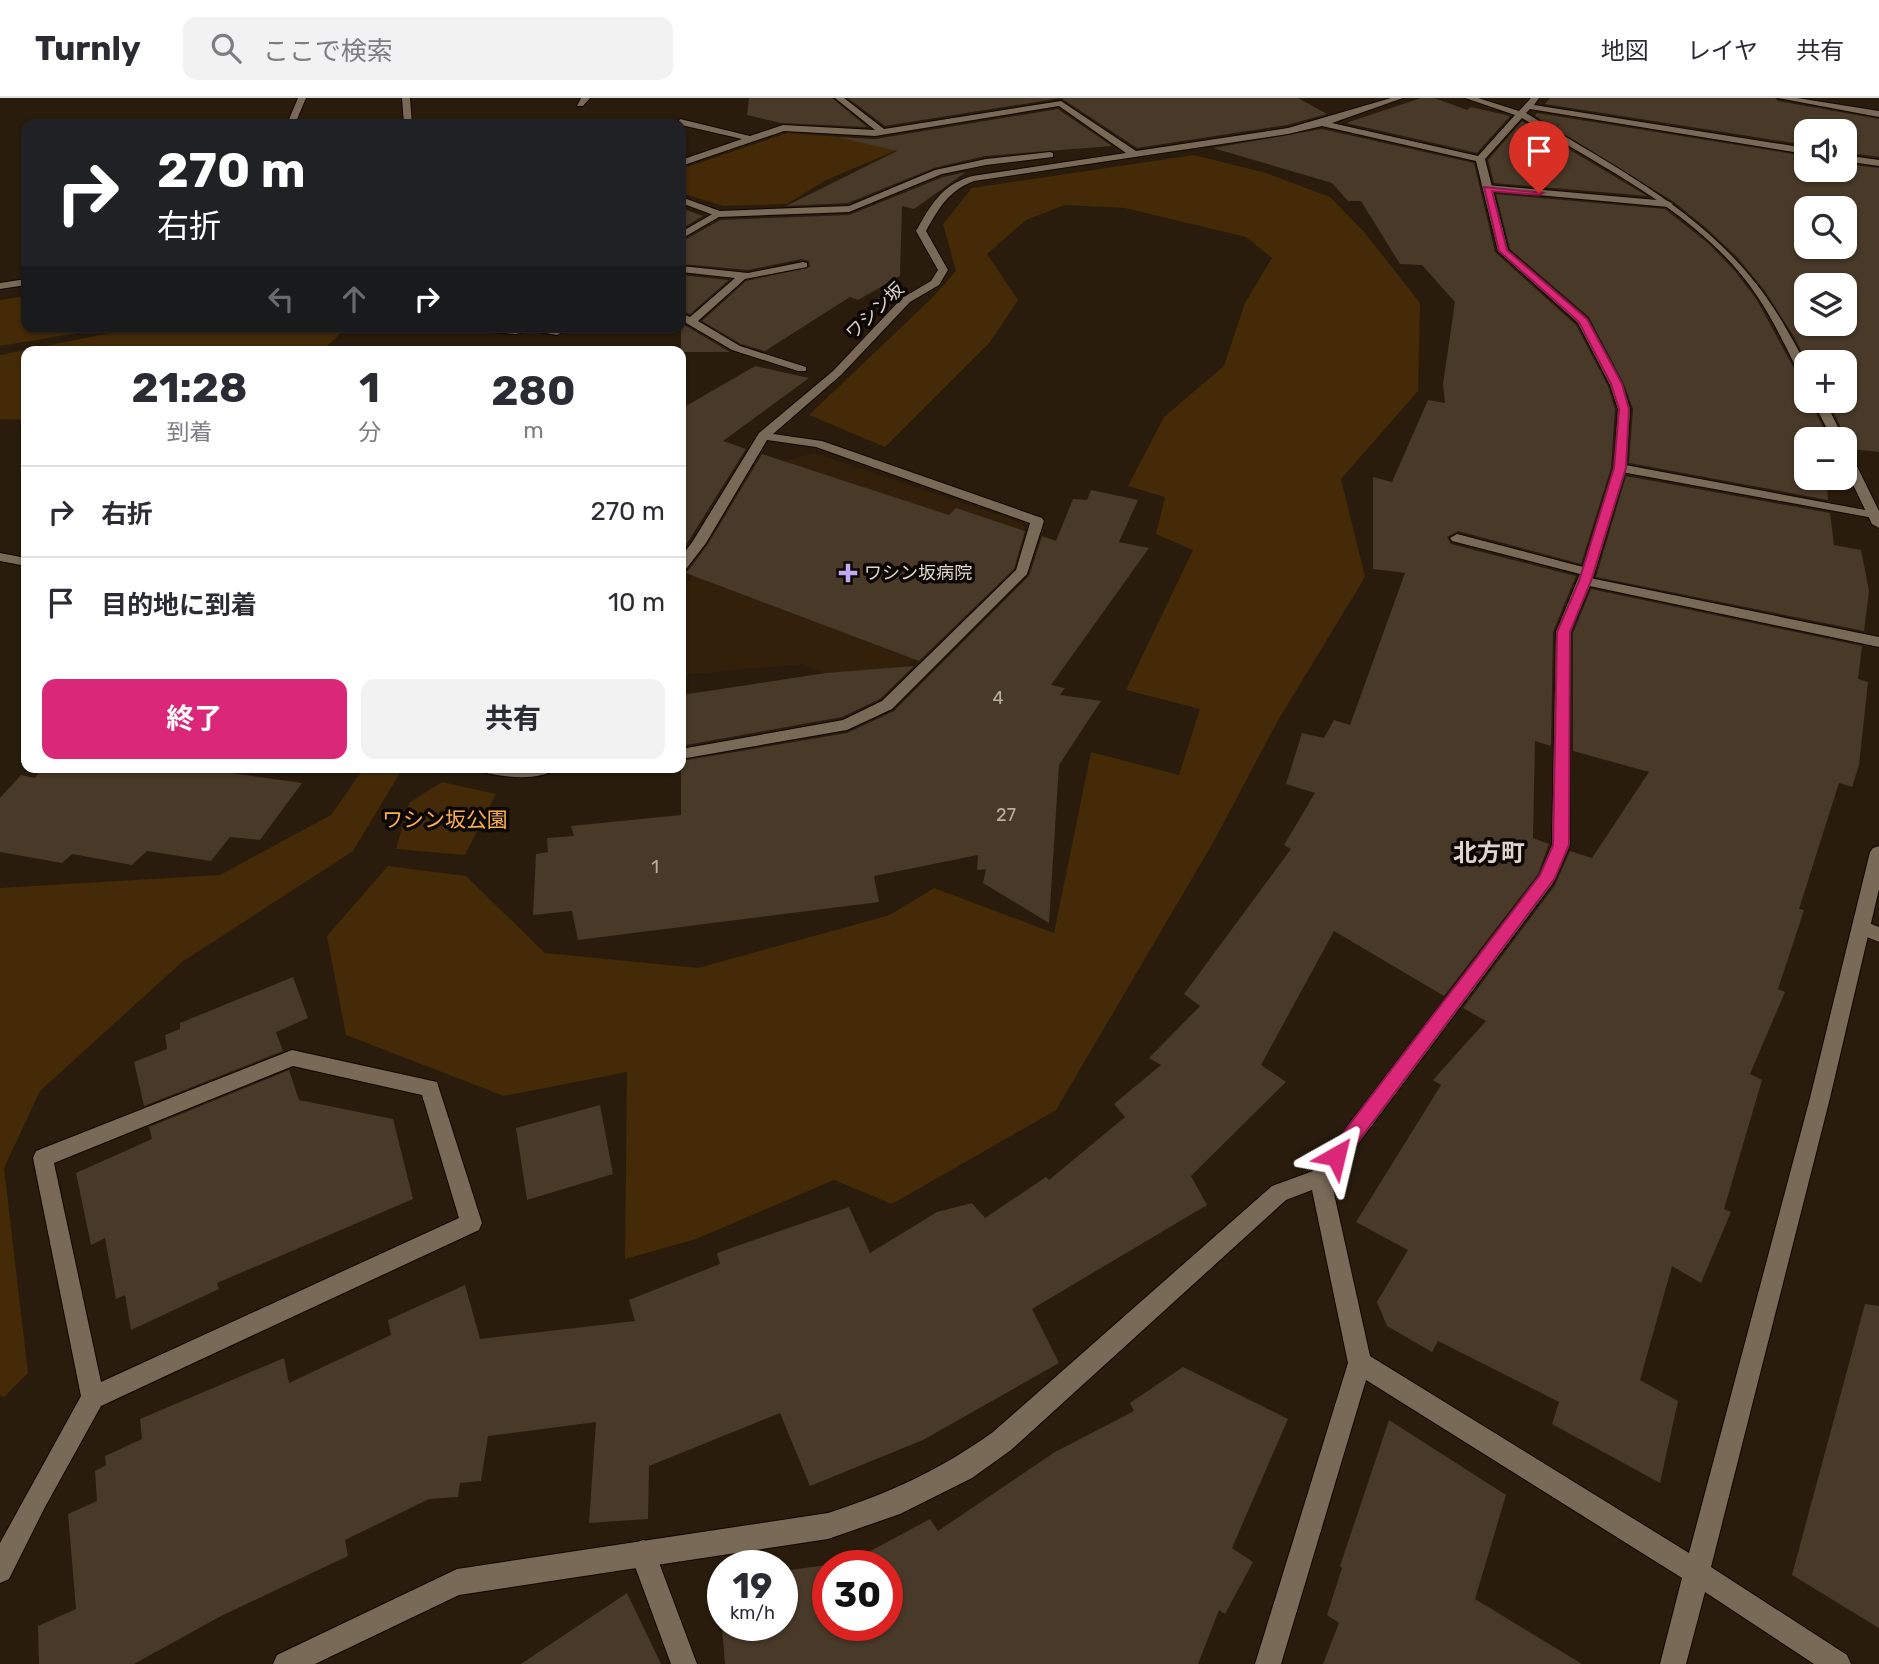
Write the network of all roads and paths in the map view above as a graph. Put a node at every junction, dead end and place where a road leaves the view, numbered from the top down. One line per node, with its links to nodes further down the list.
1 (302, 98): 12 (street)
2 (406, 98): 13 (street)
3 (839, 98): 16 (street)
4 (1399, 98): 15 (street)
5 (1469, 98): 9 (street)
6 (1535, 98): 9 (street)
7 (1782, 98): 10 (street)
8 (1854, 98): 10 (street)
9 (1524, 110): 18 (street); 22 (street); 28 (street)
10 (1852, 110): 11 (street)
11 (1879, 114)
12 (293, 119)
13 (407, 119)
14 (686, 123): 17 (street)
15 (1322, 123): 19 (street); 22 (street)
16 (881, 132): 17 (street); 19 (street)
17 (751, 139): 24 (street)
18 (1794, 150)
19 (1130, 151): 20 (street); 39 (street, ワシン坂)
20 (1069, 153)
21 (1055, 155): 29 (street)
22 (1480, 159): 26 (street)
23 (1857, 160): 25 (street)
24 (686, 161)
25 (1879, 163)
26 (1487, 188): 28 (street); 40 (street)
27 (686, 202): 29 (street)
28 (1668, 204): 37 (street)
29 (719, 214): 30 (street)
30 (686, 233)
31 (803, 265): 33 (street)
32 (686, 270): 33 (street)
33 (749, 276): 36 (street)
34 (21, 283): 35 (street)
35 (0, 286)
36 (687, 319): 38 (street)
37 (1794, 353)
38 (802, 369)
39 (764, 436): 45 (street, ワシン坂); 49 (street)
40 (1620, 468): 42 (street); 47 (street)
41 (1857, 479): 42 (street)
42 (1878, 522)
43 (1457, 538): 47 (street)
44 (0, 557): 46 (street)
45 (686, 560)
46 (21, 561)
47 (1586, 576): 48 (street); 52 (street)
48 (1879, 642)
49 (686, 753)
50 (1879, 852): 51 (street)
51 (1870, 931): 57 (street)
52 (1320, 1178): 53 (street); 55 (street)
53 (1360, 1363): 57 (street); 60 (street)
54 (93, 1398): 54 (street); 56 (street)
55 (643, 1553): 58 (street); 59 (street)
56 (0, 1570)
57 (1698, 1573): 61 (street); 62 (street)
58 (286, 1664)
59 (684, 1664)
60 (1268, 1664)
61 (1673, 1664)
62 (1838, 1664)

